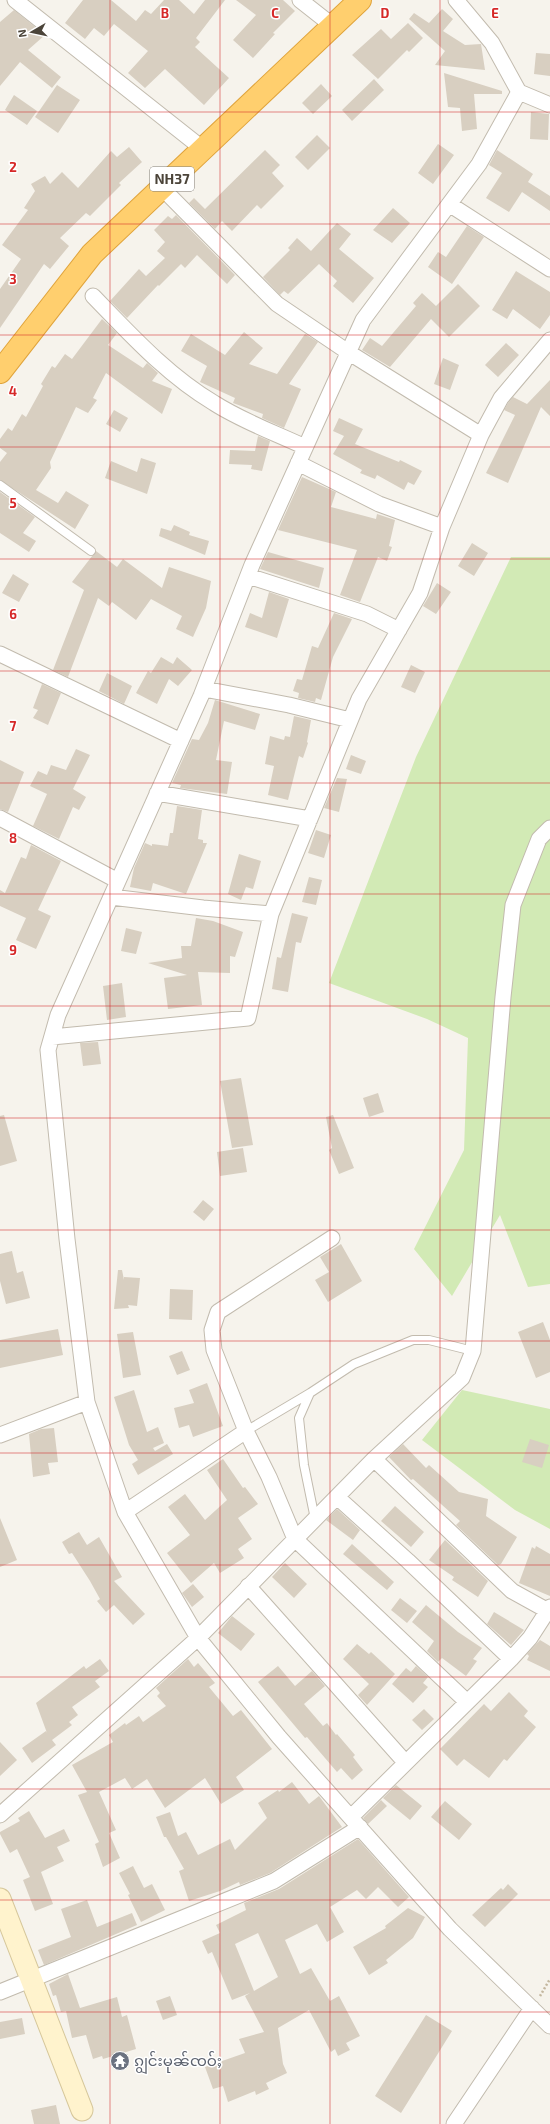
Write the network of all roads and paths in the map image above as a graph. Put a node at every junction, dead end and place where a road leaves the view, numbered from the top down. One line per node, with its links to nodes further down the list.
1 (15, 0): 8 (street)
2 (300, 0): 5 (street)
3 (360, 0): 5 (highway, NH37)
4 (456, 0): 6 (street)
5 (333, 26): 8 (highway, NH37)
6 (519, 92): 7 (street); 10 (street)
7 (550, 105)
8 (203, 149): 9 (highway, NH37)
9 (162, 188): 14 (street); 15 (highway, NH37)
10 (449, 204): 11 (street); 14 (street)
11 (550, 269)
12 (93, 296): 17 (street)
13 (550, 340): 16 (street)
14 (348, 352): 16 (street); 17 (street)
15 (0, 372)
16 (481, 434): 20 (street)
17 (305, 447): 18 (street)
18 (298, 463): 20 (street); 22 (street)
19 (0, 485): 21 (lane)
20 (442, 527): 23 (street)
21 (91, 550)
22 (248, 576): 23 (street); 25 (street)
23 (399, 630): 26 (street)
24 (0, 654): 27 (street)
25 (204, 689): 26 (street); 27 (street)
26 (350, 720): 30 (street)
27 (181, 741): 28 (street)
28 (157, 793): 30 (street); 32 (street)
29 (0, 818): 32 (street)
30 (310, 819): 34 (street)
31 (550, 828): 37 (street)
32 (118, 880): 33 (street)
33 (111, 897): 34 (street); 35 (street)
34 (271, 914): 35 (street)
35 (52, 1037): 39 (street)
36 (332, 1238): 40 (street)
37 (473, 1351): 38 (lane); 42 (street)
38 (310, 1393): 40 (lane); 45 (lane)
39 (87, 1402): 41 (street); 44 (street)
40 (246, 1431): 44 (street); 46 (street)
41 (0, 1435)
42 (374, 1459): 43 (street); 48 (street)
43 (336, 1497): 45 (street); 50 (street)
44 (125, 1512): 49 (street)
45 (315, 1519): 46 (street)
46 (295, 1539): 47 (street); 51 (street)
47 (248, 1586): 49 (street); 52 (street)
48 (549, 1610): 50 (street)
49 (198, 1638): 53 (street); 54 (street)
50 (511, 1659): 51 (street)
51 (466, 1701): 52 (street)
52 (405, 1762): 54 (street)
53 (0, 1815)
54 (355, 1822): 56 (street); 58 (street)
55 (0, 1899): 56 (street)
56 (31, 1980): 57 (street); 60 (street)
57 (0, 1992)
58 (532, 2008): 59 (street); 61 (street)
59 (550, 2026)
60 (82, 2110)
61 (454, 2124)

